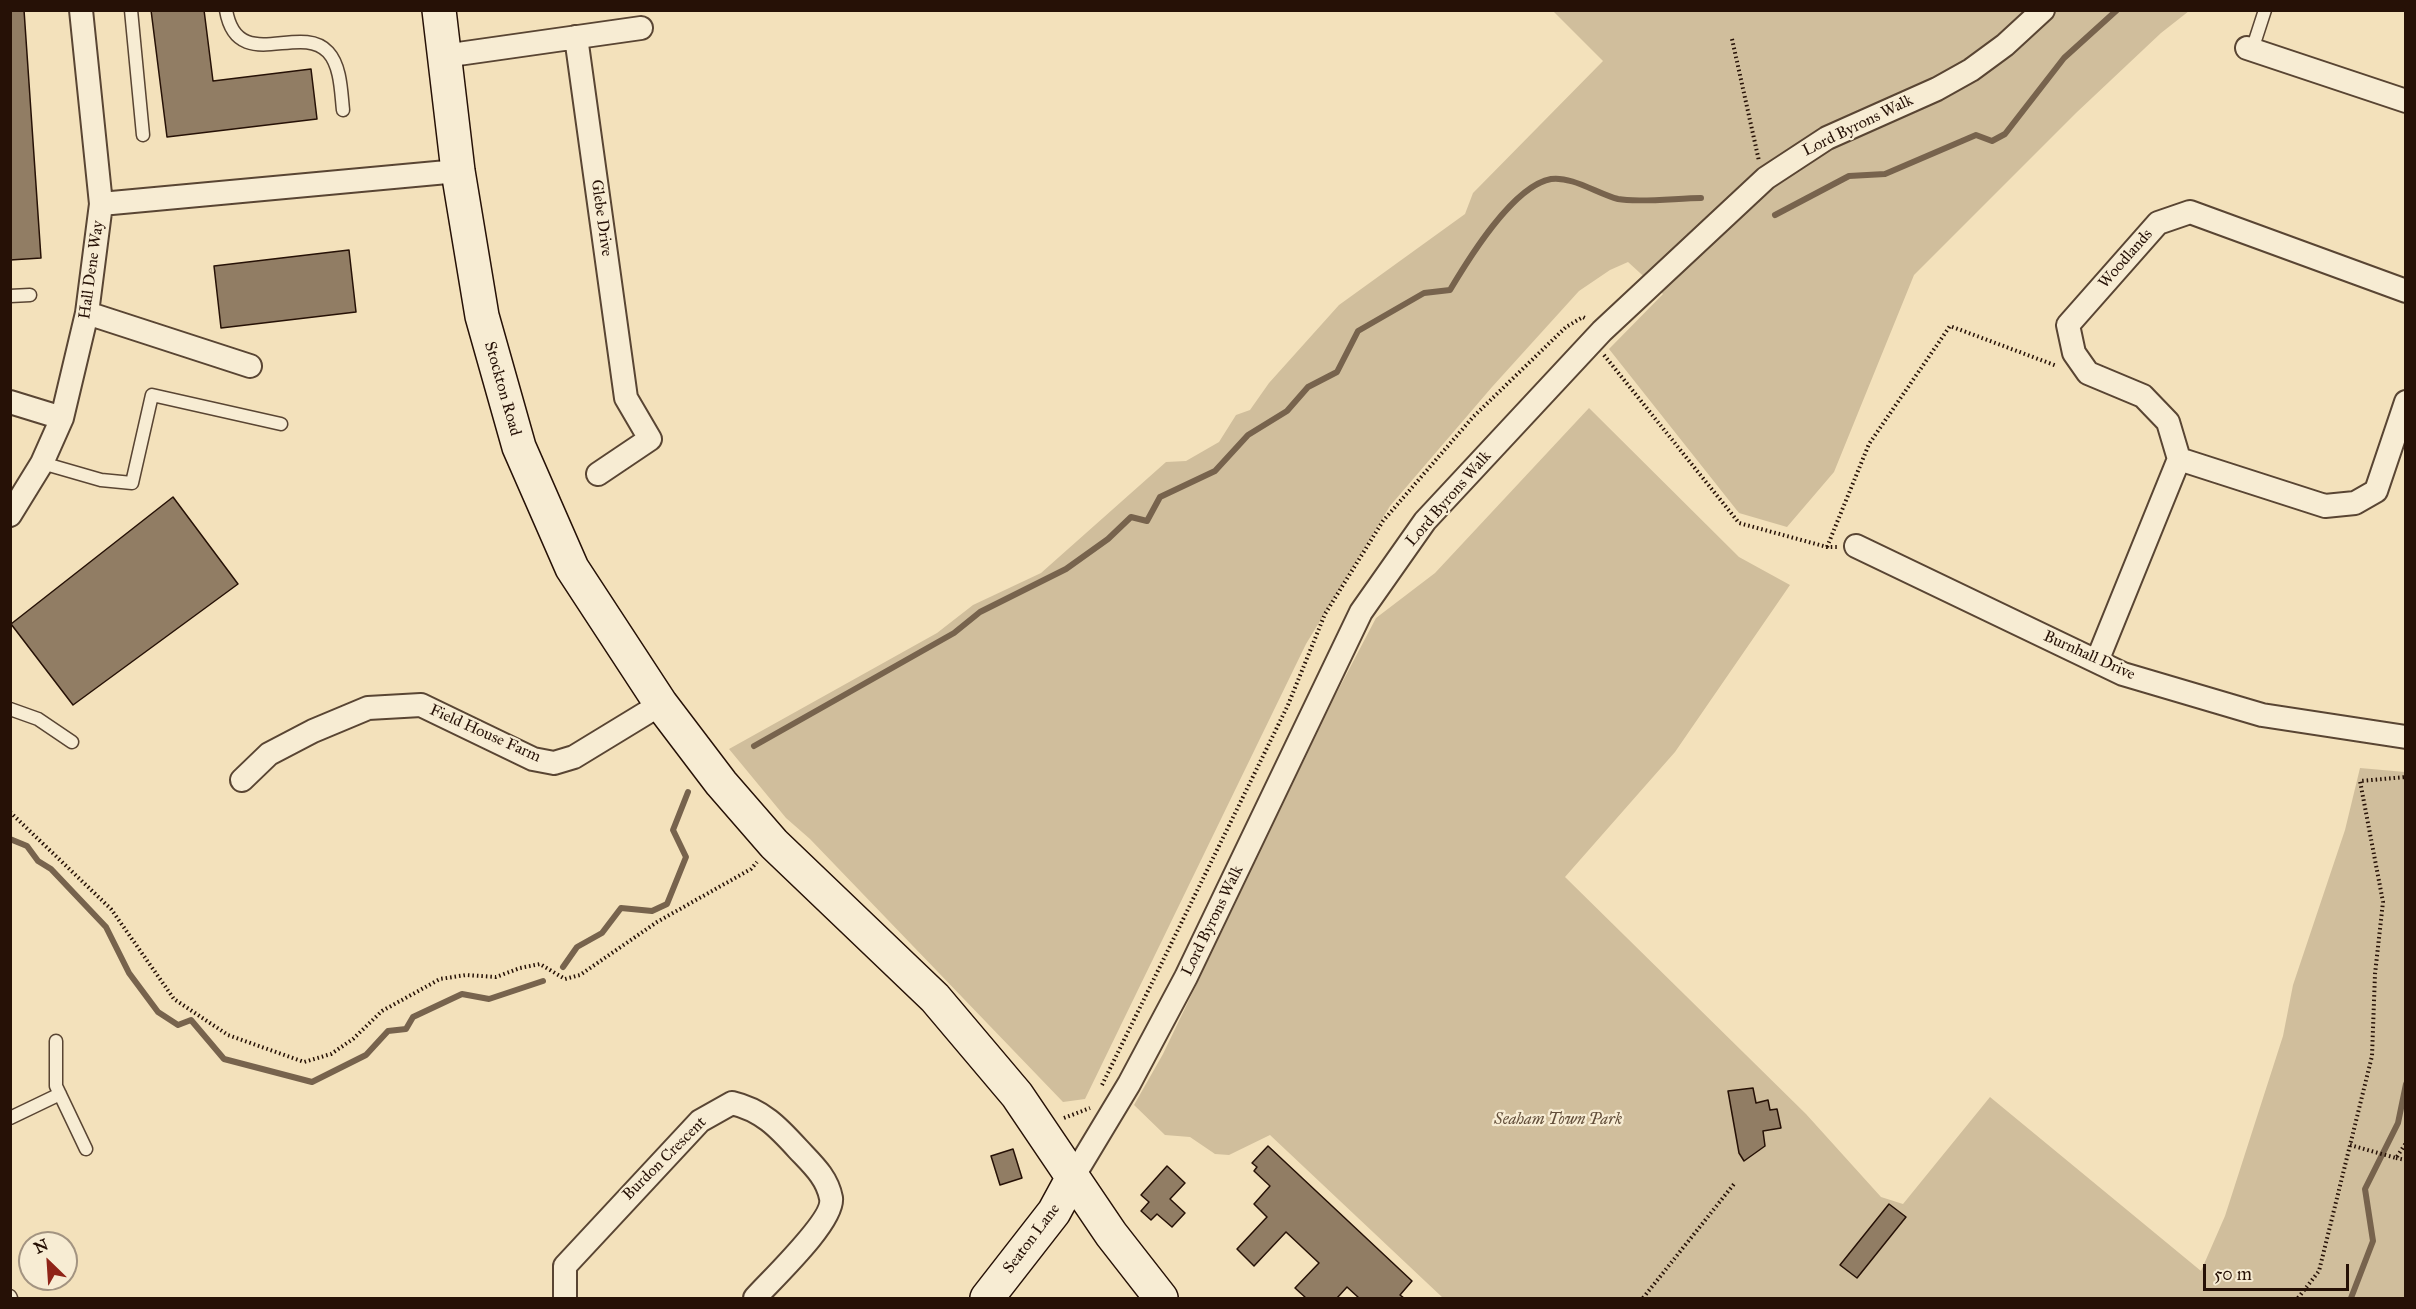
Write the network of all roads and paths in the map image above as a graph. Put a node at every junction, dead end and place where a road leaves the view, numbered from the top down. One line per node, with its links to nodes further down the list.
1 (81, 10): 17 (street, Hall Dene Way)
2 (131, 10): 14 (lane)
3 (226, 10): 13 (lane)
4 (439, 10): 11 (main road, Stockton Road)
5 (2043, 10): 16 (street, Lord Byrons Walk)
6 (2265, 10): 10 (lane)
7 (641, 28): 8 (street)
8 (576, 38): 11 (street); 31 (street, Glebe Drive)
9 (1732, 39): 16 (path)
10 (2250, 49): 12 (street)
11 (444, 56): 15 (main road, Stockton Road)
12 (2406, 101)
13 (343, 110)
14 (143, 135)
15 (458, 171): 17 (street); 37 (main road, Stockton Road)
16 (1766, 178): 22 (street, Lord Byrons Walk)
17 (101, 204): 21 (street, Hall Dene Way)
18 (2406, 291): 23 (street, Woodlands)
19 (30, 295): 20 (lane)
20 (10, 296)
21 (87, 313): 24 (street); 27 (street, Hall Dene Way)
22 (1602, 331): 34 (path); 52 (street, Lord Byrons Walk)
23 (2082, 364): 29 (street); 34 (path)
24 (250, 366)
25 (10, 402): 27 (street)
26 (2406, 402): 29 (street)
27 (62, 418): 30 (street, Hall Dene Way)
28 (281, 424): 30 (lane)
29 (2179, 459): 35 (street)
30 (42, 463): 32 (street, Hall Dene Way)
31 (598, 474)
32 (10, 515)
33 (1856, 546): 34 (path); 35 (street, Burnhall Drive)
34 (1827, 547)
35 (2097, 661): 38 (street, Burnhall Drive)
36 (10, 709): 39 (lane)
37 (670, 715): 41 (street, Field House Farm); 43 (main road, Stockton Road)
38 (2406, 737)
39 (72, 742)
40 (2406, 777): 48 (path)
41 (242, 780)
42 (10, 812): 43 (path)
43 (774, 844): 52 (main road, Stockton Road)
44 (56, 1041): 45 (lane)
45 (60, 1094): 46 (lane); 49 (lane)
46 (10, 1118)
47 (2406, 1143): 50 (path)
48 (2350, 1144): 50 (path); 61 (path)
49 (86, 1149)
50 (2396, 1158): 51 (path)
51 (2406, 1160)
52 (1073, 1177): 56 (main road, Seaton Lane); 59 (main road, Stockton Road)
53 (1734, 1184): 60 (path)
54 (2406, 1217): 55 (path)
55 (2406, 1232)
56 (996, 1292)
57 (565, 1299): 58 (street, Burdon Crescent)
58 (755, 1299)
59 (1161, 1299)
60 (1643, 1299)
61 (2298, 1299)

